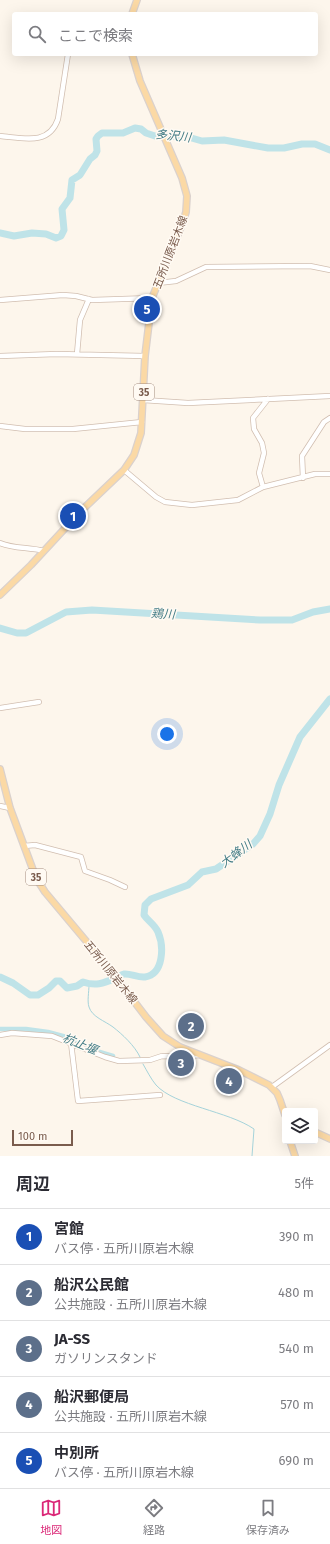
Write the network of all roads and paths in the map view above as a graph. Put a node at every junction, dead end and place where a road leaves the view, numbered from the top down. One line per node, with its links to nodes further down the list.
1 (137, 0): 2 (main road)
2 (133, 12)
3 (68, 56): 5 (street)
4 (133, 56): 7 (main road, 五所川原岩木線 / 35)
5 (0, 136)
6 (330, 270): 7 (street)
7 (158, 283): 8 (main road, 五所川原岩木線 / 35)
8 (152, 298): 9 (street); 13 (main road, 五所川原岩木線 / 35)
9 (89, 299): 10 (street); 11 (street)
10 (0, 300)
11 (77, 354): 12 (street); 13 (street)
12 (0, 356)
13 (145, 356): 16 (main road, 五所川原岩木線 / 35)
14 (330, 396): 15 (street)
15 (268, 399): 16 (street); 23 (street)
16 (143, 400): 18 (main road, 五所川原岩木線 / 35)
17 (330, 418): 22 (street)
18 (142, 422): 19 (street); 20 (main road, 五所川原岩木線 / 35)
19 (0, 426)
20 (124, 470): 23 (street); 25 (main road, 五所川原岩木線 / 35)
21 (330, 474): 22 (street)
22 (303, 478): 23 (street)
23 (263, 487)
24 (0, 544): 25 (street)
25 (44, 551): 26 (main road, 五所川原岩木線 / 35)
26 (0, 595)
27 (40, 702): 28 (street)
28 (0, 708)
29 (0, 769): 31 (main road, 五所川原岩木線 / 35)
30 (0, 806): 31 (street)
31 (10, 808): 32 (main road, 五所川原岩木線 / 35)
32 (24, 846): 33 (street); 37 (main road, 五所川原岩木線 / 35)
33 (125, 887)
34 (0, 1035): 35 (street)
35 (71, 1043): 37 (street); 39 (street)
36 (330, 1045): 38 (street)
37 (198, 1055): 38 (main road, 五所川原岩木線 / 35)
38 (272, 1087): 40 (main road)
39 (160, 1095)
40 (282, 1108)
41 (318, 1133): 42 (main road)
42 (330, 1139)
43 (291, 1144): 44 (main road)
44 (295, 1156)

